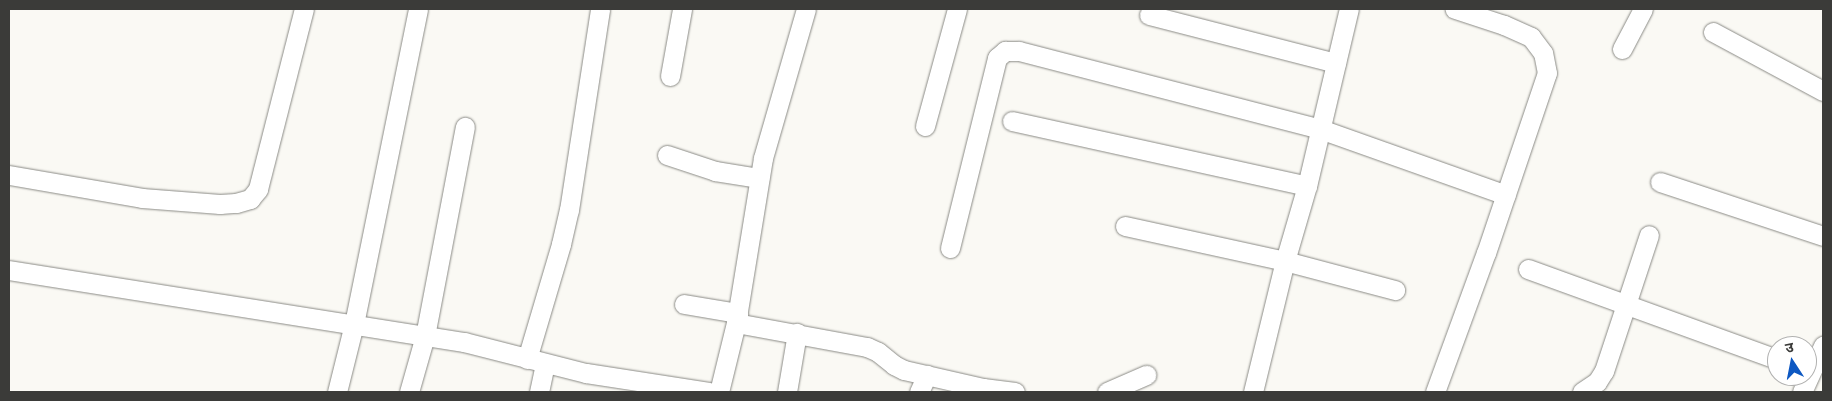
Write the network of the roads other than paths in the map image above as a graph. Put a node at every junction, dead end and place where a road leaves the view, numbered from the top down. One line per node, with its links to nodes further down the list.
1 (304, 9): 21 (street)
2 (418, 9): 37 (street)
3 (600, 9): 42 (street)
4 (682, 9): 14 (street)
5 (806, 9): 22 (street)
6 (957, 9): 17 (street)
7 (1349, 9): 13 (street)
8 (1455, 9): 25 (street)
9 (1642, 9): 12 (street)
10 (1149, 14): 13 (street)
11 (1713, 32): 15 (street)
12 (1622, 49)
13 (1336, 63): 19 (street)
14 (670, 76)
15 (1823, 91)
16 (1012, 121): 24 (street)
17 (925, 126)
18 (465, 127): 39 (street)
19 (1320, 129): 24 (street); 25 (street); 29 (street)
20 (667, 155): 22 (street)
21 (9, 175)
22 (760, 178): 36 (street)
23 (1660, 182): 28 (street)
24 (1307, 186): 30 (street)
25 (1506, 195): 58 (street)
26 (1125, 226): 30 (street)
27 (1649, 235): 35 (street)
28 (1823, 236)
29 (950, 248)
30 (1286, 261): 33 (street); 57 (street)
31 (1528, 269): 35 (street)
32 (9, 270): 37 (street)
33 (1395, 290)
34 (684, 304): 36 (street)
35 (1627, 305): 41 (street); 59 (street)
36 (737, 318): 38 (street); 52 (street)
37 (354, 324): 39 (street); 48 (street)
38 (797, 333): 44 (street); 53 (street)
39 (425, 336): 42 (street); 49 (street)
40 (1823, 346): 43 (street)
41 (1767, 355)
42 (536, 362): 46 (street); 50 (street)
43 (1817, 364)
44 (927, 375): 47 (street); 54 (street)
45 (1146, 375): 56 (street)
46 (619, 385): 51 (street)
47 (986, 390): 55 (street)
48 (337, 392)
49 (410, 392)
50 (539, 392)
51 (709, 392)
52 (719, 392)
53 (787, 392)
54 (919, 392)
55 (1015, 392)
56 (1107, 392)
57 (1253, 392)
58 (1435, 392)
59 (1582, 392)

